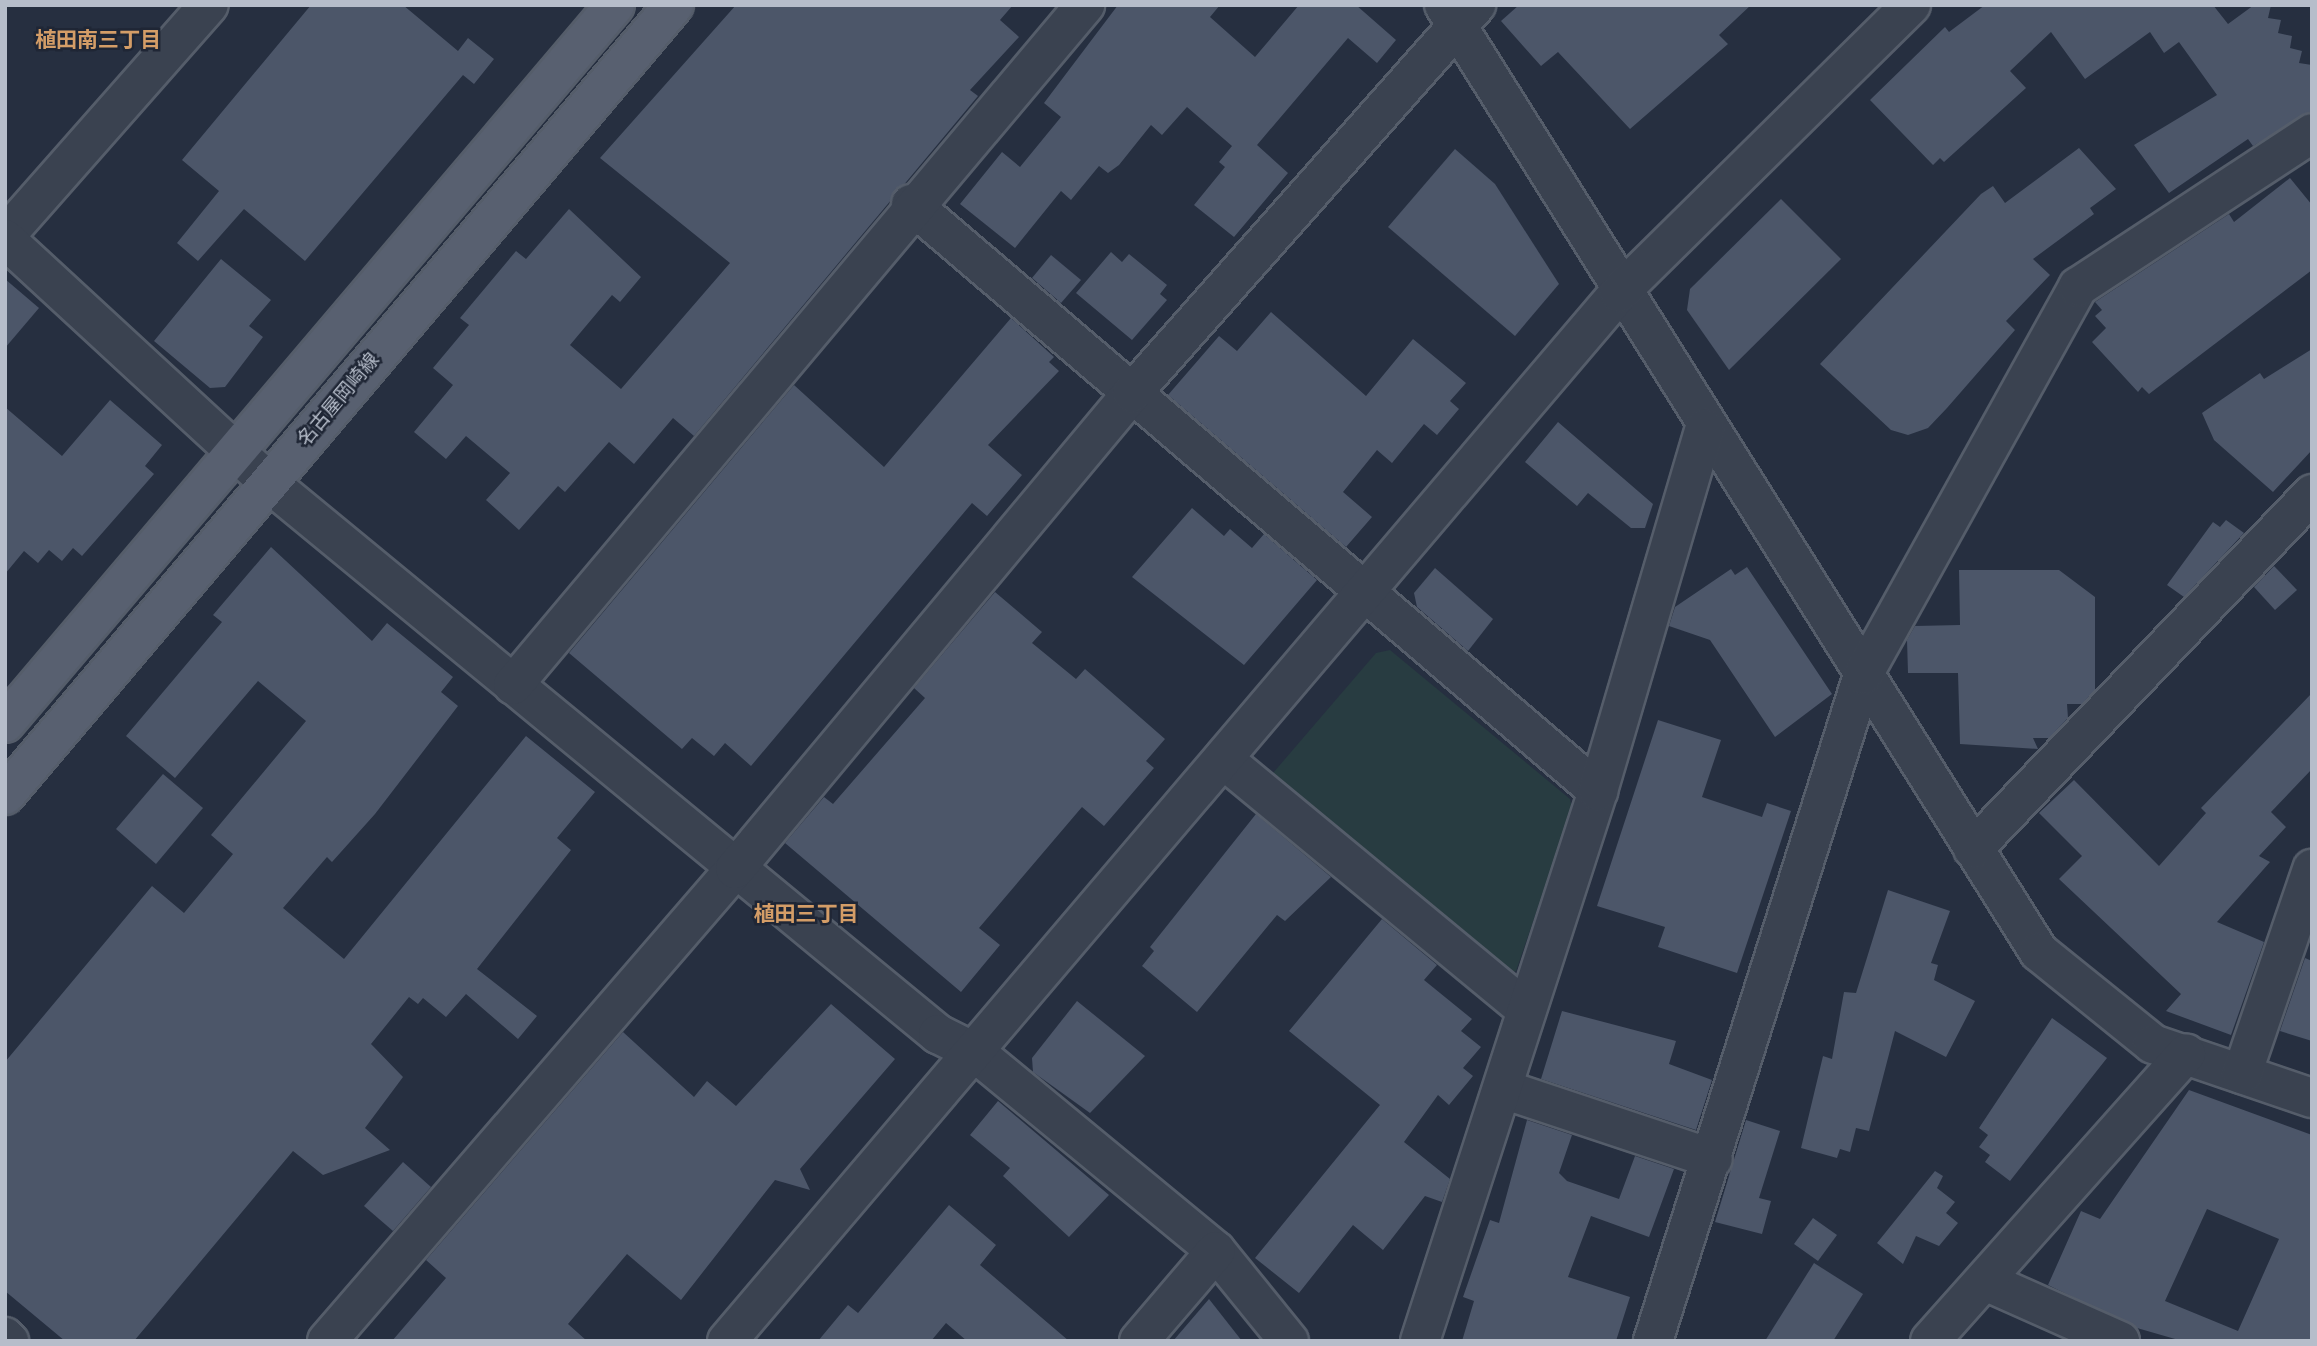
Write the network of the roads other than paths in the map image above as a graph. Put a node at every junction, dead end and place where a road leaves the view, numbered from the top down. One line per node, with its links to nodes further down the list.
1 (209, 5): 9 (street)
2 (615, 5): 13 (main road)
3 (674, 5): 14 (main road, 名古屋岡崎線)
4 (1085, 5): 8 (street)
5 (1911, 5): 10 (street)
6 (1459, 11): 10 (street); 11 (street)
7 (2312, 133): 17 (street)
8 (911, 204): 11 (street); 18 (street)
9 (5, 237): 13 (street)
10 (1619, 293): 12 (street); 16 (street)
11 (1132, 393): 16 (street); 24 (street)
12 (1705, 428): 17 (street); 21 (street)
13 (233, 450): 14 (street); 19 (main road)
14 (269, 483): 18 (street); 22 (main road, 名古屋岡崎線)
15 (2312, 494): 23 (street)
16 (1367, 591): 20 (street); 21 (street)
17 (1863, 676): 23 (street); 32 (street)
18 (513, 685): 24 (street)
19 (5, 723)
20 (1223, 759): 26 (street); 27 (street)
21 (1598, 791): 26 (street)
22 (5, 795)
23 (1973, 849): 28 (street)
24 (736, 869): 27 (street); 37 (street)
25 (2312, 869): 29 (street)
26 (1525, 1009): 30 (street)
27 (976, 1052): 33 (street); 38 (street)
28 (2186, 1054): 29 (street); 34 (street)
29 (2242, 1074): 31 (street)
30 (1503, 1089): 32 (street); 41 (street)
31 (2312, 1098)
32 (1713, 1159): 42 (street)
33 (1216, 1251): 39 (street); 40 (street)
34 (1984, 1281): 43 (street); 44 (street)
35 (5, 1337): 36 (street)
36 (9, 1341)
37 (327, 1341)
38 (727, 1341)
39 (1139, 1341)
40 (1289, 1341)
41 (1420, 1341)
42 (1653, 1341)
43 (1930, 1341)
44 (2120, 1341)

